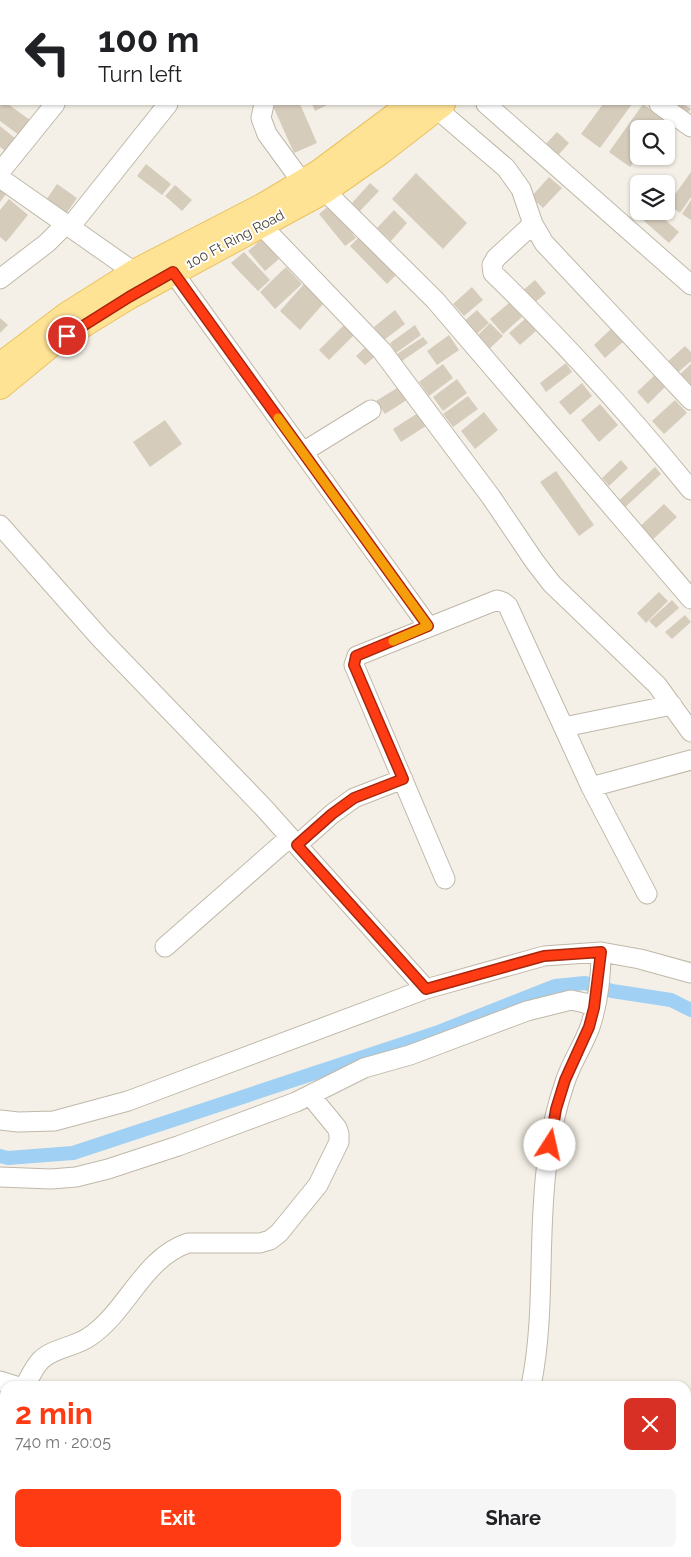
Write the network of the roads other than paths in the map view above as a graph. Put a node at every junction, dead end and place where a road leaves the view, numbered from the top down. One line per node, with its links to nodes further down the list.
1 (54, 105): 9 (street)
2 (167, 105): 14 (street)
3 (264, 105): 11 (street)
4 (409, 105): 11 (main road, 100 Ft Ring Road)
5 (487, 105): 19 (street)
6 (660, 105): 8 (street)
7 (440, 106): 12 (main road, 100 Ft Ring Road); 13 (street)
8 (691, 127)
9 (0, 172)
10 (0, 178): 14 (street)
11 (302, 182): 16 (main road, 100 Ft Ring Road)
12 (325, 191): 15 (main road, 100 Ft Ring Road); 27 (street)
13 (533, 224): 22 (street); 25 (street)
14 (68, 226): 16 (street); 18 (street)
15 (262, 226): 17 (main road, 100 Ft Ring Road); 29 (street)
16 (134, 272): 20 (main road, 100 Ft Ring Road)
17 (173, 272): 21 (main road, 100 Ft Ring Road); 24 (street)
18 (0, 279)
19 (691, 285)
20 (0, 365)
21 (0, 387)
22 (691, 400)
23 (371, 410): 24 (street)
24 (303, 452): 28 (street)
25 (691, 490)
26 (0, 525): 35 (street)
27 (691, 599)
28 (428, 626): 30 (street); 33 (street)
29 (672, 705): 30 (street); 31 (street)
30 (564, 727): 34 (street)
31 (691, 732)
32 (691, 760): 34 (street)
33 (403, 779): 35 (street); 36 (street)
34 (591, 787): 37 (street)
35 (293, 841): 38 (street); 41 (street)
36 (445, 879)
37 (647, 894)
38 (165, 947)
39 (601, 957): 40 (street); 41 (street); 42 (street)
40 (691, 973)
41 (426, 989): 44 (street)
42 (596, 1004): 43 (street); 47 (street)
43 (310, 1095): 45 (street); 46 (street)
44 (0, 1120)
45 (0, 1177)
46 (28, 1381)
47 (532, 1381)

